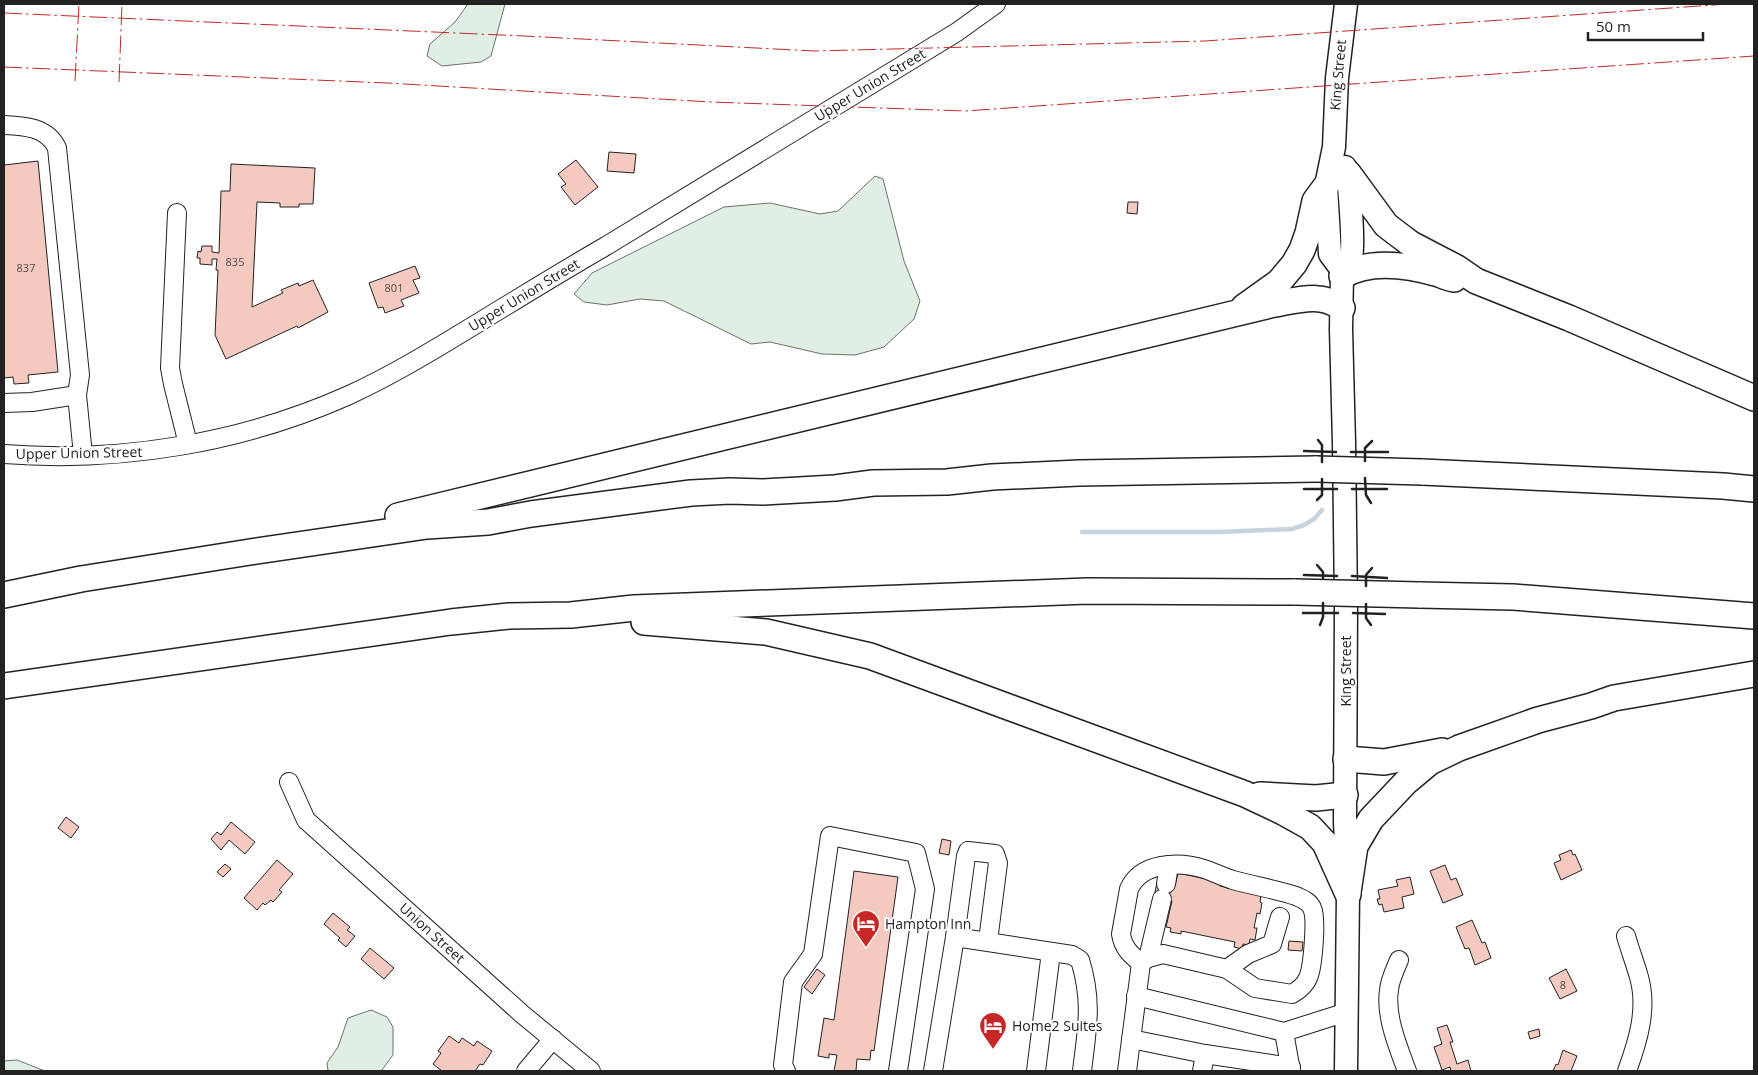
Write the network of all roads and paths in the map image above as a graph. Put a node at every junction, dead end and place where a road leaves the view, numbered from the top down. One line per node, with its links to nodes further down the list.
1 (996, 4): 15 (street, Upper Union Street)
2 (1346, 4): 4 (main road, King Street)
3 (4, 125): 12 (street)
4 (1334, 147): 5 (main road, King Street); 6 (main road, King Street)
5 (1348, 173): 8 (main road, King Street); 9 (highway)
6 (1326, 186): 8 (main road, King Street); 11 (highway)
7 (177, 213): 15 (street)
8 (1342, 273): 9 (highway); 10 (main road, King Street)
9 (1476, 281): 13 (highway)
10 (1342, 308): 11 (highway); 26 (main road, King Street)
11 (1233, 314): 19 (highway)
12 (77, 395): 14 (street); 17 (street)
13 (1754, 398)
14 (4, 403)
15 (188, 444): 17 (street, Upper Union Street)
16 (4, 454): 17 (street, Upper Union Street)
17 (83, 455)
18 (1754, 489): 19 (highway, bridge)
19 (250, 552): 20 (highway)
20 (4, 595)
21 (1754, 616): 22 (highway, bridge)
22 (451, 622): 24 (highway); 28 (highway)
23 (1754, 674): 25 (highway)
24 (4, 686)
25 (1459, 748): 26 (highway); 31 (highway)
26 (1346, 759): 29 (main road, King Street)
27 (290, 782): 43 (street, Union Street)
28 (1245, 794): 29 (highway); 31 (highway)
29 (1345, 795): 31 (main road, King Street)
30 (1169, 865): 38 (street); 38 (street); 39 (street)
31 (1348, 894): 41 (main road, King Street)
32 (1280, 917): 39 (street)
33 (1626, 936): 58 (street)
34 (955, 937): 35 (street); 35 (street); 51 (street)
35 (988, 941): 36 (street)
36 (1051, 952): 52 (street); 53 (street)
37 (1399, 960): 57 (street)
38 (1144, 961): 39 (street); 40 (street)
39 (1227, 969)
40 (1136, 996): 42 (street); 44 (street)
41 (1347, 1012): 42 (street); 56 (main road, King Street)
42 (1284, 1032): 46 (street)
43 (553, 1039): 47 (street); 48 (street, Union Street)
44 (1131, 1039): 45 (street); 54 (street)
45 (1206, 1054): 46 (street); 55 (street)
46 (1291, 1069)
47 (526, 1071)
48 (591, 1071)
49 (786, 1071): 50 (street)
50 (898, 1071)
51 (933, 1071)
52 (1036, 1071)
53 (1082, 1071)
54 (1127, 1071)
55 (1202, 1071)
56 (1346, 1071)
57 (1407, 1071)
58 (1627, 1071)

